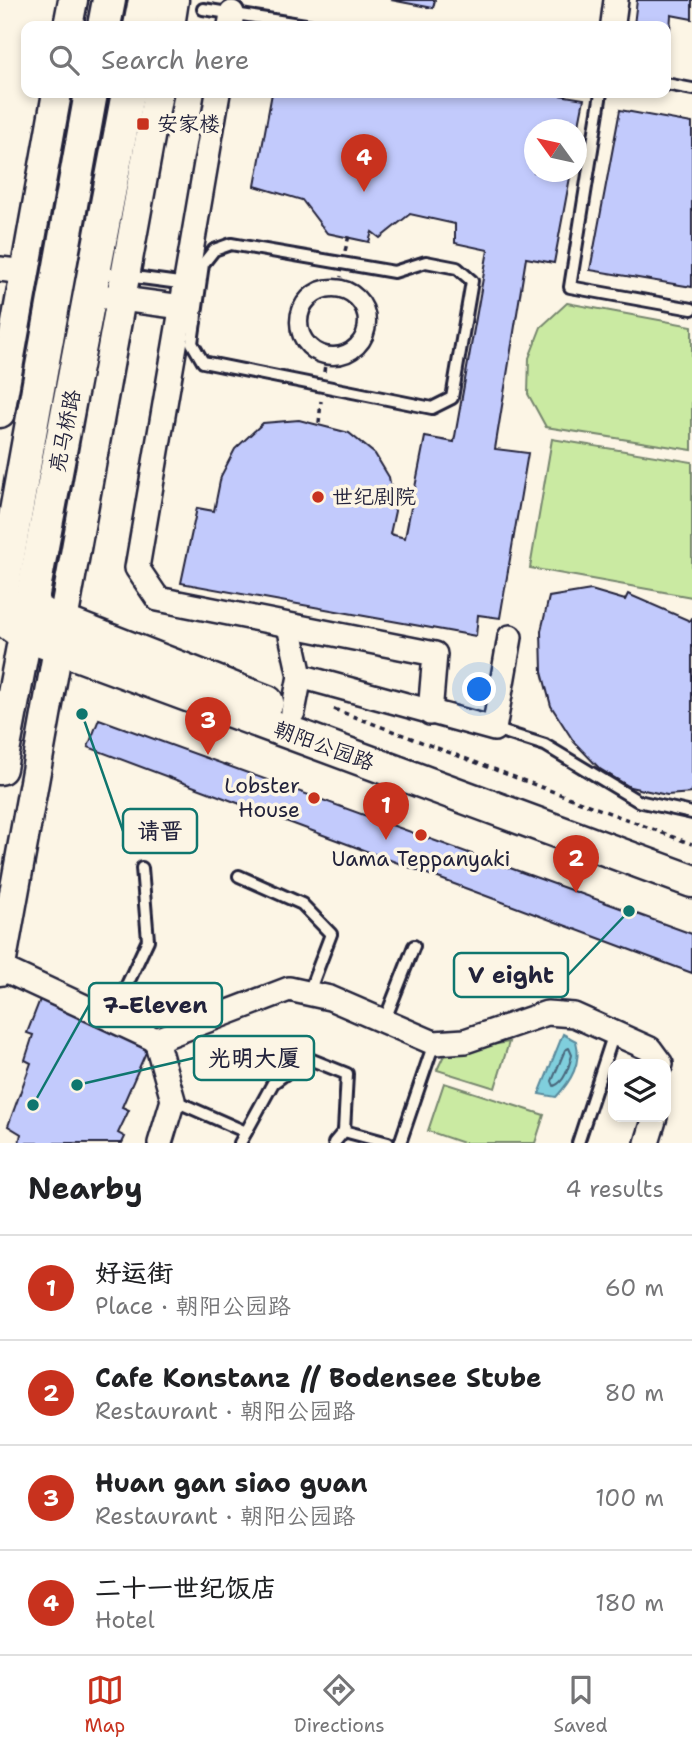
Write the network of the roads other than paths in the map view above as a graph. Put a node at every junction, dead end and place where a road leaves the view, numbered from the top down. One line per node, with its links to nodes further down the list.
1 (73, 0): 8 (street)
2 (109, 0): 9 (main road)
3 (145, 0): 10 (main road)
4 (174, 0): 11 (street)
5 (616, 0): 12 (street)
6 (204, 9): 7 (lane)
7 (231, 20)
8 (69, 21)
9 (105, 21)
10 (141, 21)
11 (171, 21)
12 (614, 21)
13 (671, 85): 14 (lane)
14 (692, 89)
15 (56, 98): 21 (street)
16 (90, 98): 28 (main road, 亮马桥路)
17 (127, 98): 22 (main road, 亮马桥路)
18 (157, 98): 22 (street)
19 (217, 98): 23 (street)
20 (600, 98): 25 (lane)
21 (12, 271): 27 (street)
22 (108, 286): 23 (street); 28 (main road, 亮马桥路); 30 (street)
23 (189, 290): 26 (street); 26 (lane); 26 (lane); 29 (street)
24 (317, 292): 24 (street)
25 (692, 309)
26 (194, 329)
27 (0, 413)
28 (11, 615): 30 (main road, 朝阳公园路); 35 (main road, 亮马桥路)
29 (289, 626): 32 (street); 33 (street)
30 (60, 635): 32 (main road, 朝阳公园路); 40 (main road, 朝阳公园路); 42 (street)
31 (510, 637): 34 (street)
32 (296, 694): 33 (street); 37 (main road, 朝阳公园路)
33 (430, 713): 34 (street)
34 (494, 729): 36 (lane)
35 (0, 768)
36 (692, 813)
37 (692, 860)
38 (142, 868): 44 (lane)
39 (239, 876): 43 (lane)
40 (692, 881)
41 (414, 946): 45 (lane)
42 (0, 970): 44 (street)
43 (309, 992): 45 (street); 47 (street)
44 (111, 1019): 47 (street)
45 (384, 1022): 48 (street)
46 (614, 1033): 48 (street); 49 (street); 58 (lane)
47 (156, 1040): 50 (street)
48 (434, 1043): 57 (lane)
49 (657, 1059)
50 (173, 1100): 53 (lane); 54 (street)
51 (653, 1122): 59 (street)
52 (344, 1131): 53 (lane); 55 (lane); 56 (lane)
53 (243, 1138)
54 (160, 1143)
55 (334, 1143)
56 (388, 1143)
57 (400, 1143)
58 (578, 1143)
59 (647, 1143)

